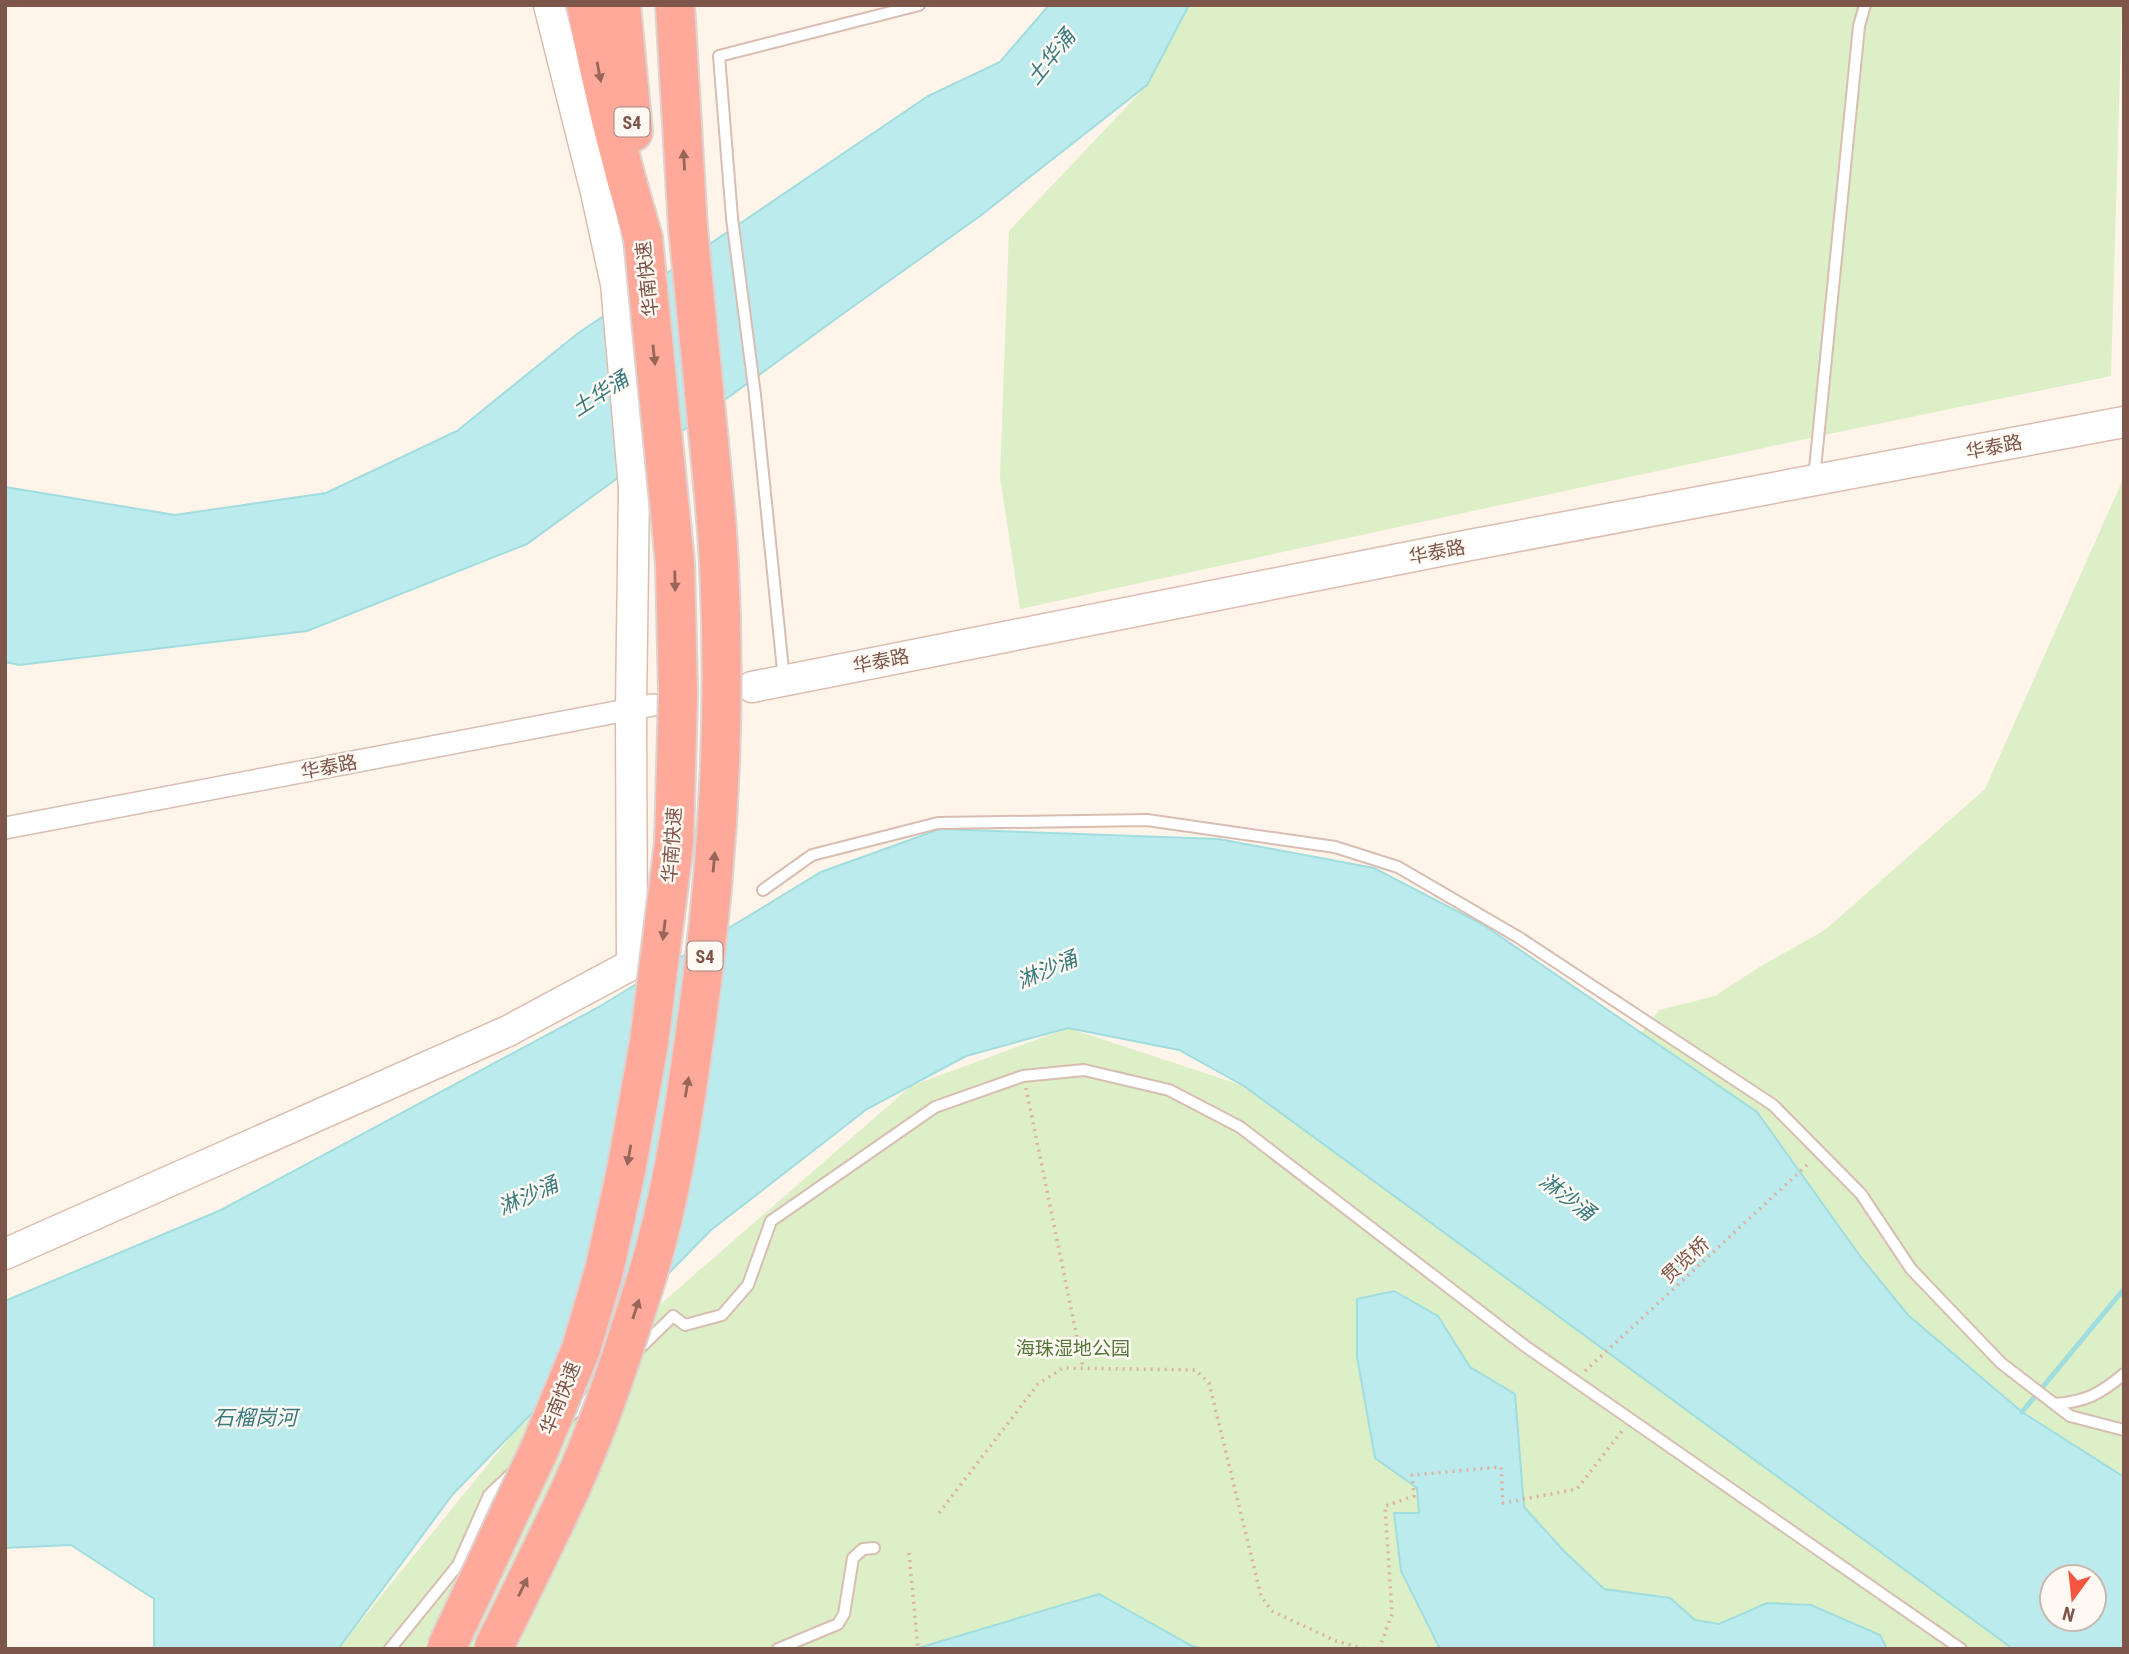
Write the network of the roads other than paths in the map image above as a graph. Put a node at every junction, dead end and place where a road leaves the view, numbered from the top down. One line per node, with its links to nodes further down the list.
1 (549, 5): 12 (street)
2 (586, 5): 7 (highway, one-way to 7)
3 (621, 5): 7 (highway, 华南快速 / S4)
4 (675, 5): 22 (highway, S4, one-way to 4, bridge)
5 (919, 5): 10 (lane)
6 (1865, 5): 9 (lane)
7 (643, 238): 21 (highway, 华南快速 / S4, one-way to 21, bridge)
8 (2124, 422): 9 (street, 华泰路)
9 (1814, 481): 10 (street, 华泰路)
10 (785, 680): 11 (street, 华泰路)
11 (752, 687)
12 (642, 707): 13 (street, 华泰路); 15 (street)
13 (5, 828)
14 (763, 890): 17 (lane)
15 (5, 1254)
16 (2124, 1374): 17 (lane)
17 (2050, 1401): 18 (lane)
18 (2124, 1430)
19 (874, 1548): 23 (lane)
20 (390, 1649): 24 (lane)
21 (446, 1649)
22 (493, 1649)
23 (778, 1649)
24 (1961, 1649)

